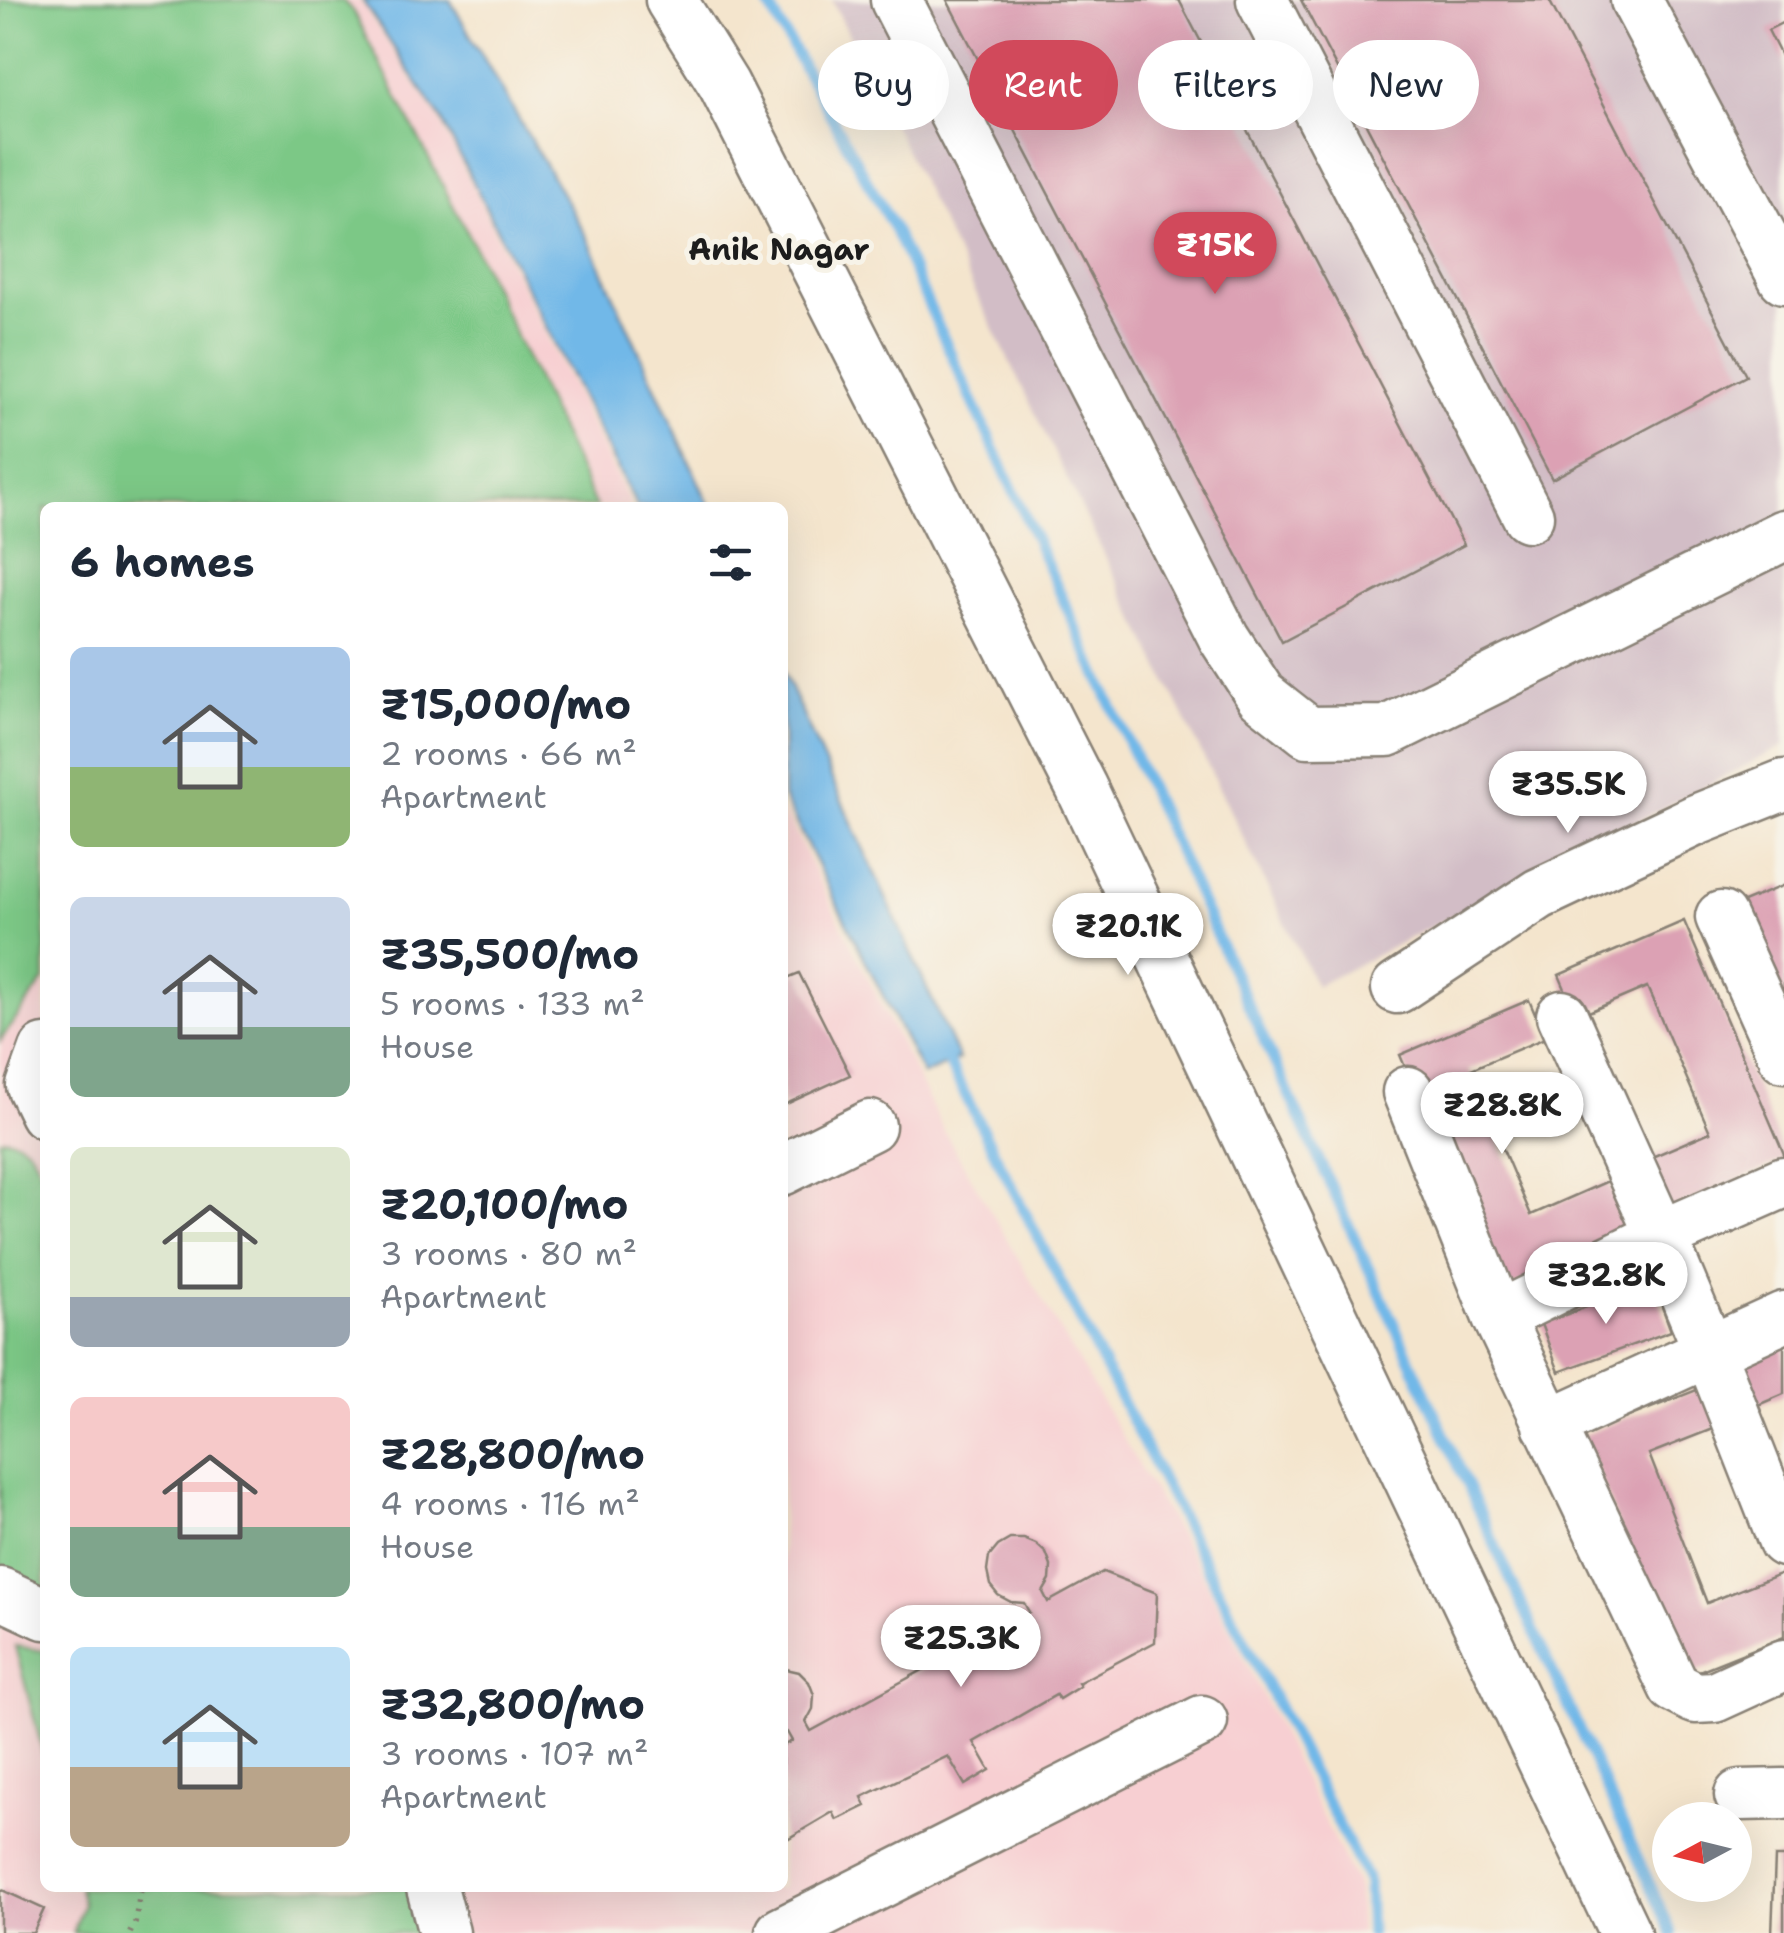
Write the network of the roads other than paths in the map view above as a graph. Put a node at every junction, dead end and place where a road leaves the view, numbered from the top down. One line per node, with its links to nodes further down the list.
1 (671, 0): 30 (street)
2 (896, 0): 7 (street)
3 (1262, 0): 6 (street)
4 (1636, 0): 5 (street)
5 (1784, 278)
6 (1528, 516)
7 (1784, 536)
8 (1784, 785): 10 (street)
9 (1721, 918): 12 (street)
10 (1397, 988)
11 (1562, 1016): 17 (street)
12 (1784, 1057)
13 (1408, 1092): 18 (street)
14 (870, 1126): 15 (street)
15 (788, 1167)
16 (1784, 1182): 17 (street)
17 (1661, 1236): 18 (street); 20 (street)
18 (1498, 1316): 21 (street)
19 (1784, 1317): 20 (street)
20 (1710, 1352): 21 (street); 22 (street)
21 (1548, 1426): 25 (street)
22 (1784, 1542)
23 (0, 1593): 24 (street)
24 (40, 1612)
25 (1784, 1665)
26 (1202, 1721): 29 (street)
27 (433, 1892): 28 (street)
28 (444, 1933)
29 (781, 1933)
30 (1625, 1933)

